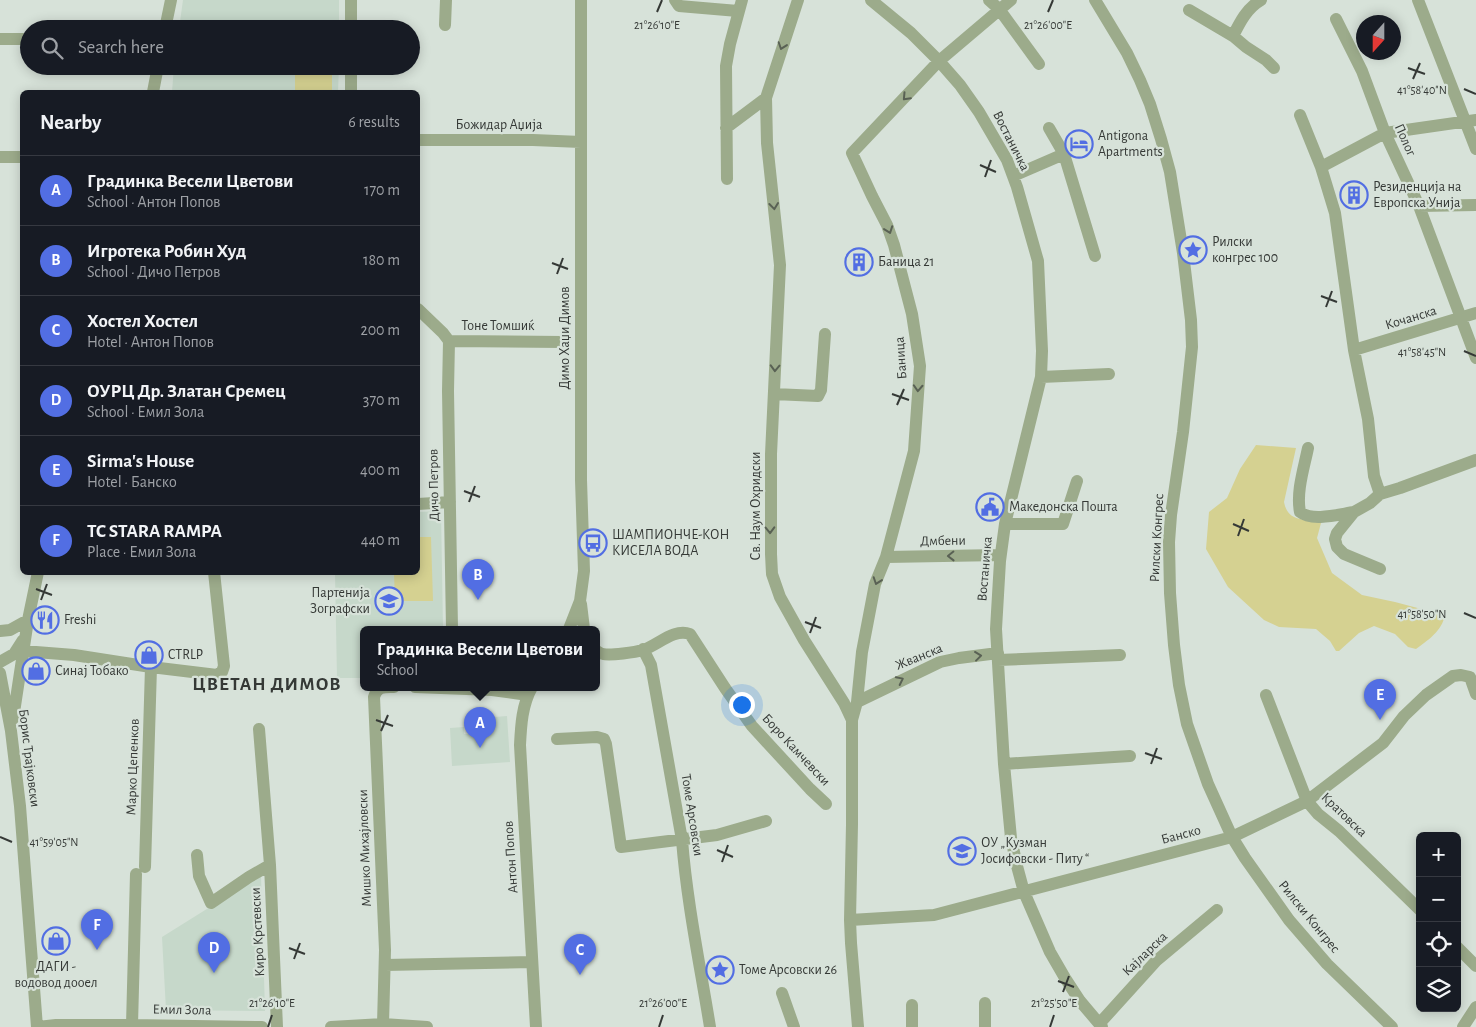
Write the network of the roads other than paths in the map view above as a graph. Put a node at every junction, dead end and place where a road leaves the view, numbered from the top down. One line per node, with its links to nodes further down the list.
1 (171, 0): 17 (street)
2 (351, 0): 18 (street)
3 (446, 0): 19 (street)
4 (580, 0): 37 (street, Димо Хаџи Димов)
5 (675, 0): 13 (street)
6 (798, 0): 30 (street, Св. Наум Охридски, one-way to 30)
7 (871, 0): 23 (street, Востаничка)
8 (989, 0): 14 (street)
9 (1012, 0): 14 (street)
10 (1095, 0): 101 (street, Рилски Конгрес)
11 (1261, 0): 20 (street)
12 (1418, 0): 32 (street)
13 (740, 6): 33 (street)
14 (999, 9): 23 (street); 24 (street)
15 (1189, 10): 20 (street)
16 (1336, 19): 35 (street, Полог)
17 (167, 20)
18 (351, 20)
19 (445, 24)
20 (1232, 36): 25 (street)
21 (0, 39): 22 (street)
22 (20, 39)
23 (939, 61): 43 (street, Востаничка); 68 (street, Баница, one-way to 68)
24 (1040, 64)
25 (1274, 68)
26 (156, 75): 28 (street)
27 (351, 75): 29 (street)
28 (153, 90)
29 (351, 90)
30 (766, 98): 33 (street); 58 (street, Св. Наум Охридски, one-way to 58)
31 (1300, 115): 42 (street)
32 (1471, 121): 35 (street); 38 (street)
33 (726, 128): 44 (street)
34 (1049, 128): 39 (street)
35 (1385, 133): 42 (street); 46 (street, Полог)
36 (420, 140): 37 (street, Божидар Аџија)
37 (581, 142): 72 (street, Димо Хаџи Димов)
38 (1476, 149)
39 (1064, 154): 43 (street); 47 (street)
40 (0, 157): 41 (street)
41 (20, 157)
42 (1321, 167): 54 (street)
43 (1013, 176): 57 (street, Востаничка)
44 (727, 179)
45 (1476, 205): 46 (street)
46 (1419, 206): 50 (street, Полог)
47 (1095, 256)
48 (420, 310): 52 (street, Тоне Томшиќ)
49 (1476, 313): 50 (street, Кочанска)
50 (1461, 318): 54 (street, Кочанска); 55 (street, Полог)
51 (825, 334): 58 (street)
52 (449, 341): 53 (street, Тоне Томшиќ); 63 (street, Дичо Петров)
53 (563, 342)
54 (1354, 350): 62 (street)
55 (1476, 358)
56 (1109, 374): 57 (street)
57 (1041, 377): 66 (street, Востаничка)
58 (774, 394): 92 (street, Св. Наум Охридски, one-way to 92)
59 (1308, 448): 65 (street)
60 (1476, 460): 62 (street)
61 (1077, 481): 66 (street)
62 (1380, 494): 65 (street)
63 (450, 502): 64 (street); 74 (street, Дичо Петров)
64 (420, 504)
65 (1354, 512): 69 (street)
66 (1005, 524): 67 (street, Востаничка)
67 (1000, 555): 68 (street, Дмбени, one-way to 68); 83 (street, Востаничка)
68 (886, 557): 91 (street, Баница, one-way to 91)
69 (1380, 569)
70 (37, 575): 73 (street)
71 (214, 575): 85 (street)
72 (580, 601): 75 (street); 76 (street)
73 (28, 620): 77 (street); 78 (street)
74 (452, 626)
75 (571, 626)
76 (584, 626)
77 (0, 631)
78 (25, 637): 80 (street); 84 (street)
79 (643, 649): 81 (street); 99 (street, Боро Камчевски); 102 (street, Томе Арсовски)
80 (23, 651): 85 (street); 94 (street)
81 (600, 654)
82 (1120, 655): 83 (street, Жванска)
83 (998, 657): 91 (street, Жванска, one-way to 83); 97 (street, Востаничка)
84 (0, 662)
85 (151, 667): 105 (street, Марко Цепенков)
86 (0, 673): 94 (street, Борис Трајковски)
87 (376, 691): 112 (street, Мишко Михајловски)
88 (530, 691): 111 (street, Антон Попов)
89 (1476, 694): 98 (street, Банско)
90 (1266, 695): 98 (street, Кратовска)
91 (857, 702): 92 (street, Баница)
92 (852, 720): 109 (street, Св. Наум Охридски)
93 (259, 730): 104 (street, Киро Крстевски)
94 (11, 731): 122 (street, Борис Трајковски)
95 (557, 739): 102 (street)
96 (1130, 756): 97 (street)
97 (1004, 764): 106 (street, Востаничка)
98 (1307, 801): 101 (street, Банско); 107 (street, Кратовска)
99 (826, 804)
100 (766, 821): 102 (street)
101 (1232, 837): 106 (street, Банско); 133 (street, Рилски Конгрес)
102 (682, 840): 128 (street, Томе Арсовски)
103 (197, 855): 104 (street, Киро Крстевски)
104 (270, 865): 124 (street, Киро Крстевски)
105 (140, 870): 119 (street, Емил Зола)
106 (1024, 892): 109 (street, Банско); 120 (street, Востаничка)
107 (1416, 906)
108 (1217, 910): 120 (street, Кајларска)
109 (850, 920): 130 (street, Св. Наум Охридски)
110 (1461, 951): 113 (street)
111 (532, 962): 112 (street); 127 (street, Антон Попов)
112 (384, 965): 118 (street, Мишко Михајловски)
113 (1476, 966)
114 (782, 993): 129 (street)
115 (985, 1003): 132 (street)
116 (912, 1005): 131 (street)
117 (1476, 1007): 134 (street)
118 (383, 1024): 125 (street); 126 (street)
119 (132, 1025): 121 (street, Емил Зола); 122 (street, Емил Зола)
120 (1101, 1025)
121 (201, 1026): 123 (street, Емил Зола)
122 (38, 1027)
123 (262, 1027)
124 (277, 1027)
125 (331, 1027)
126 (427, 1027)
127 (536, 1027)
128 (710, 1027)
129 (794, 1027)
130 (858, 1027)
131 (912, 1027)
132 (986, 1027)
133 (1392, 1027)
134 (1463, 1027)

